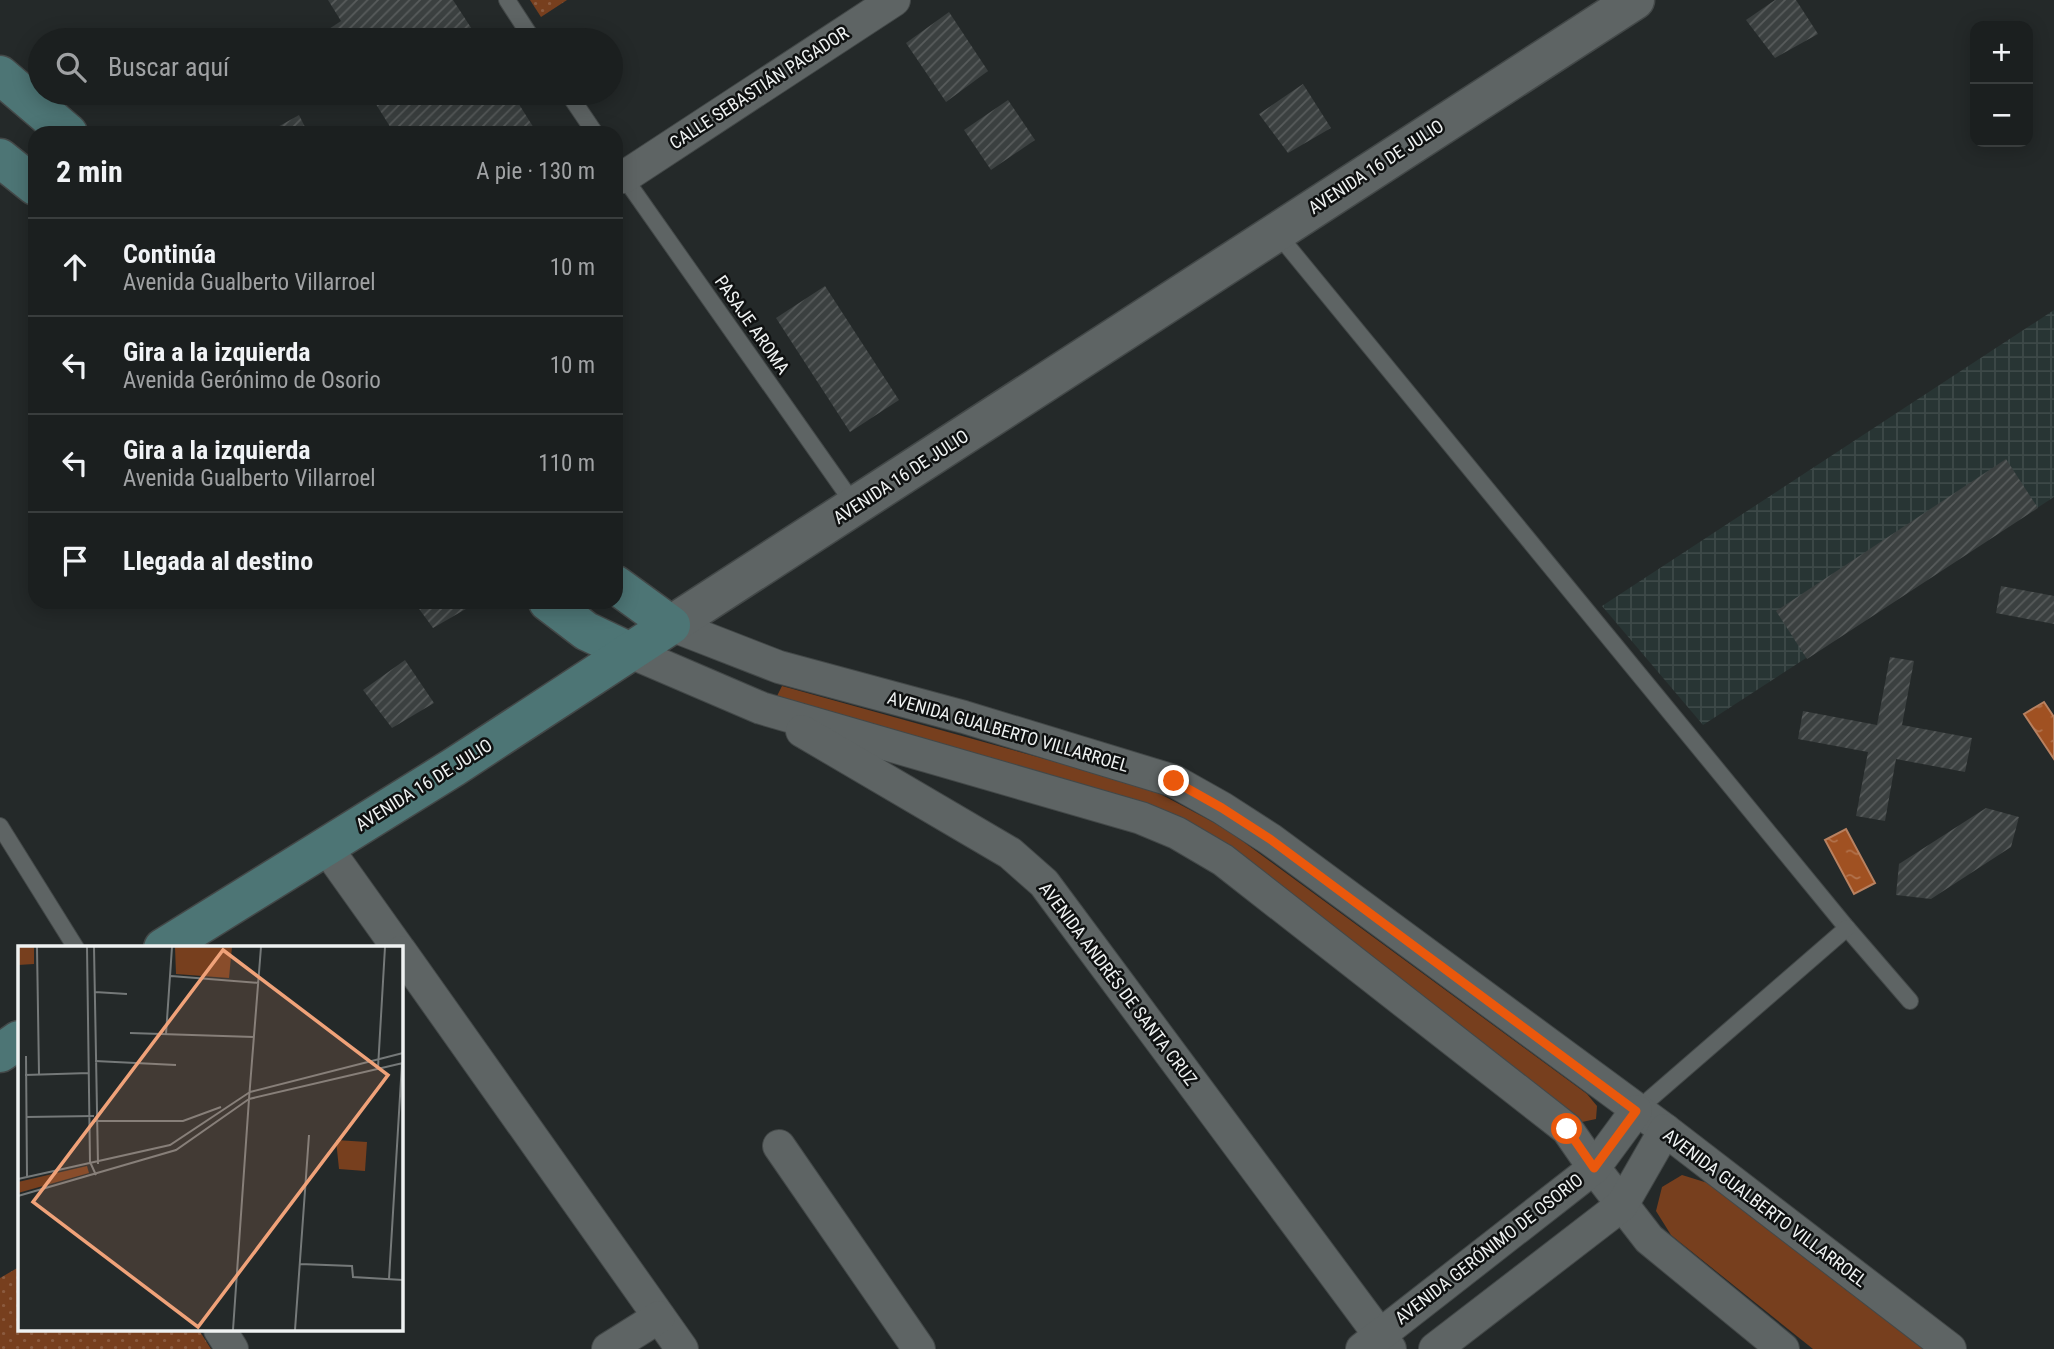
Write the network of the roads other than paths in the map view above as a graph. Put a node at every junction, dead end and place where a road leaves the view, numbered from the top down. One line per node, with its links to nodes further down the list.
1 (507, 0): 4 (lane)
2 (894, 0): 12 (street, CALLE SEBASTIÁN PAGADOR)
3 (1635, 0): 15 (street, AVENIDA 16 DE JULIO)
4 (525, 28)
5 (2, 81): 6 (main road)
6 (28, 101)
7 (32, 105): 9 (main road)
8 (576, 105): 10 (lane)
9 (59, 126)
10 (590, 126)
11 (0, 158): 14 (main road)
12 (623, 169)
13 (623, 175): 16 (lane, PASAJE AROMA)
14 (28, 180)
15 (1276, 232): 16 (street, AVENIDA 16 DE JULIO); 24 (lane)
16 (856, 507): 19 (street, AVENIDA 16 DE JULIO)
17 (623, 590): 19 (main road, AVENIDA GUALBERTO VILLARROEL)
18 (557, 609): 20 (main road)
19 (671, 625): 20 (main road, AVENIDA 16 DE JULIO); 21 (street, AVENIDA ANDRÉS DE SANTA CRUZ); 32 (street, AVENIDA GUALBERTO VILLARROEL)
20 (628, 651): 21 (street); 23 (main road, AVENIDA 16 DE JULIO)
21 (761, 708): 35 (street); 39 (street, AVENIDA ANDRÉS DE SANTA CRUZ)
22 (0, 826): 25 (lane)
23 (326, 846): 26 (main road, AVENIDA 16 DE JULIO); 27 (street)
24 (1847, 928): 29 (lane); 32 (lane)
25 (75, 946)
26 (166, 946)
27 (397, 946)
28 (402, 953): 37 (street)
29 (1910, 1001)
30 (18, 1041): 31 (main road)
31 (0, 1053)
32 (1636, 1111): 33 (street, AVENIDA GUALBERTO VILLARROEL); 35 (street, AVENIDA GERÓNIMO DE OSORIO)
33 (1665, 1130): 36 (street); 46 (street, AVENIDA GUALBERTO VILLARROEL)
34 (779, 1146): 43 (street)
35 (1594, 1168): 36 (street); 39 (street, AVENIDA GERÓNIMO DE OSORIO)
36 (1622, 1205): 44 (street); 45 (street)
37 (659, 1317): 41 (street); 42 (street)
38 (221, 1332): 40 (street)
39 (1377, 1344)
40 (232, 1349)
41 (608, 1349)
42 (682, 1349)
43 (919, 1349)
44 (1435, 1349)
45 (1783, 1349)
46 (1950, 1349)

